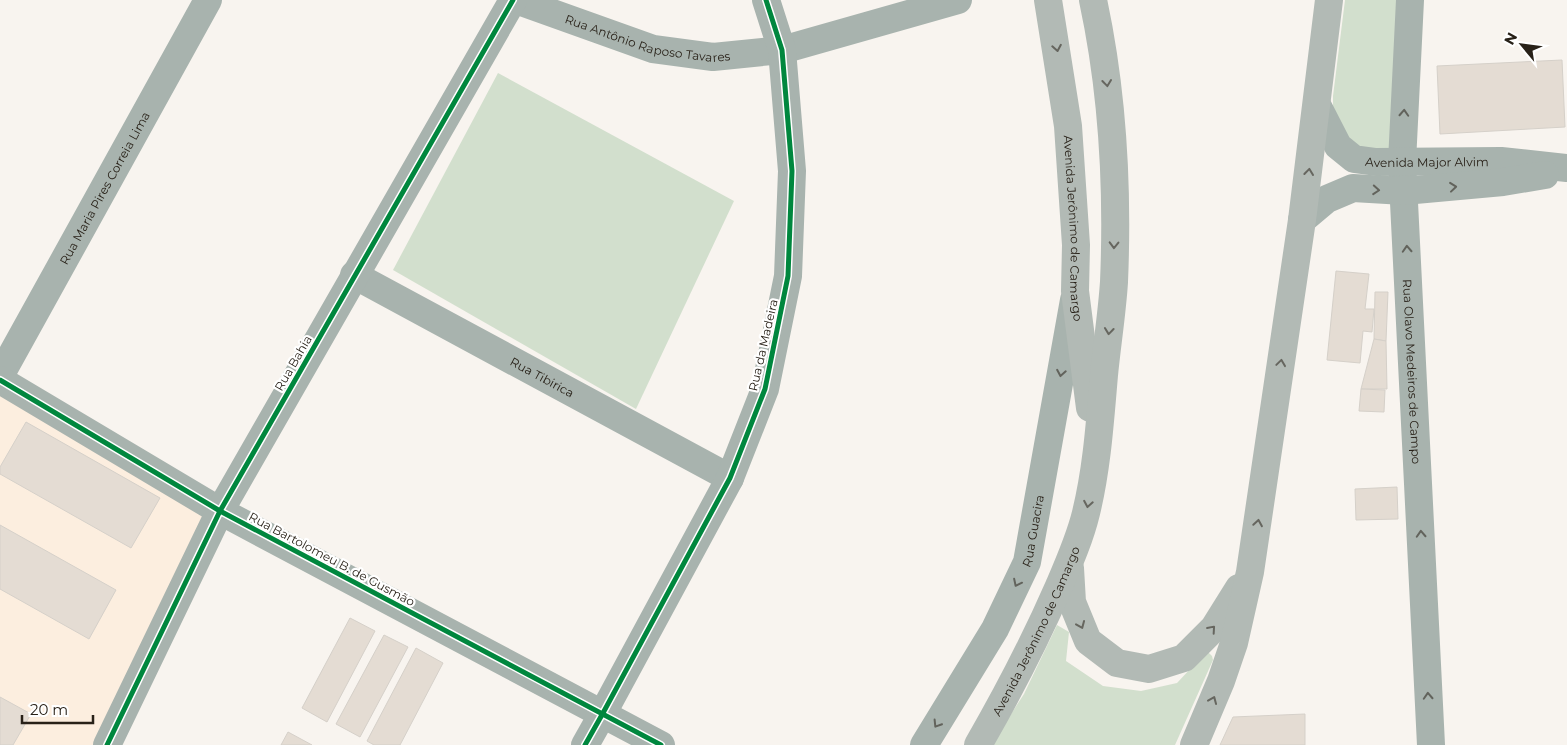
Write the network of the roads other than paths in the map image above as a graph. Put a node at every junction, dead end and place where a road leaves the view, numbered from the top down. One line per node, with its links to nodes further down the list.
1 (208, 0): 17 (street, Rua Maria Pires Correia Lima)
2 (514, 0): 9 (street, Rua Antônio Raposo Tavares); 15 (street, Rua Bahia)
3 (766, 0): 9 (street, Rua da Madeira)
4 (958, 0): 9 (street, Rua Antônio Raposo Tavares)
5 (1048, 0): 16 (main road, Avenida Jerônimo de Camargo, one-way to 16)
6 (1093, 0): 19 (main road, Avenida Jerônimo de Camargo, one-way to 19)
7 (1329, 0): 10 (main road)
8 (1410, 0): 11 (street, Rua Olavo Medeiros de Campo, one-way to 8)
9 (782, 50): 20 (street, Rua da Madeira)
10 (1317, 105): 11 (street, Avenida Major Alvim); 14 (main road, one-way to 10)
11 (1402, 162): 12 (street, Avenida Major Alvim); 13 (street, Rua Olavo Medeiros de Campo)
12 (1567, 170): 13 (street, Avenida Major Alvim, one-way to 12)
13 (1404, 191): 14 (street, Avenida Major Alvim, one-way to 13); 31 (street, Rua Olavo Medeiros de Campo, one-way to 13)
14 (1302, 220): 23 (main road, one-way to 14)
15 (354, 275): 20 (street, Rua Tibirica); 21 (street, Rua Bahia)
16 (1075, 291): 19 (main road, Avenida Jerônimo de Camargo); 28 (street, Rua Guacira, one-way to 28)
17 (0, 376)
18 (0, 380): 21 (street, Rua Bartolomeu B. de Gusmão)
19 (1096, 456): 22 (main road, Avenida Jerônimo de Camargo, one-way to 22)
20 (730, 478): 24 (street, Rua da Madeira)
21 (220, 511): 24 (street, Rua Bartolomeu B. de Gusmão); 25 (street, Rua Bahia)
22 (1070, 561): 23 (main road, one-way to 23); 29 (main road, Avenida Jerônimo de Camargo)
23 (1250, 572): 30 (main road, one-way to 23)
24 (603, 713): 26 (street, Rua da Madeira); 27 (street, Rua Bartolomeu B. de Gusmão)
25 (108, 745)
26 (585, 745)
27 (661, 745)
28 (924, 745)
29 (978, 745)
30 (1194, 745)
31 (1431, 745)

